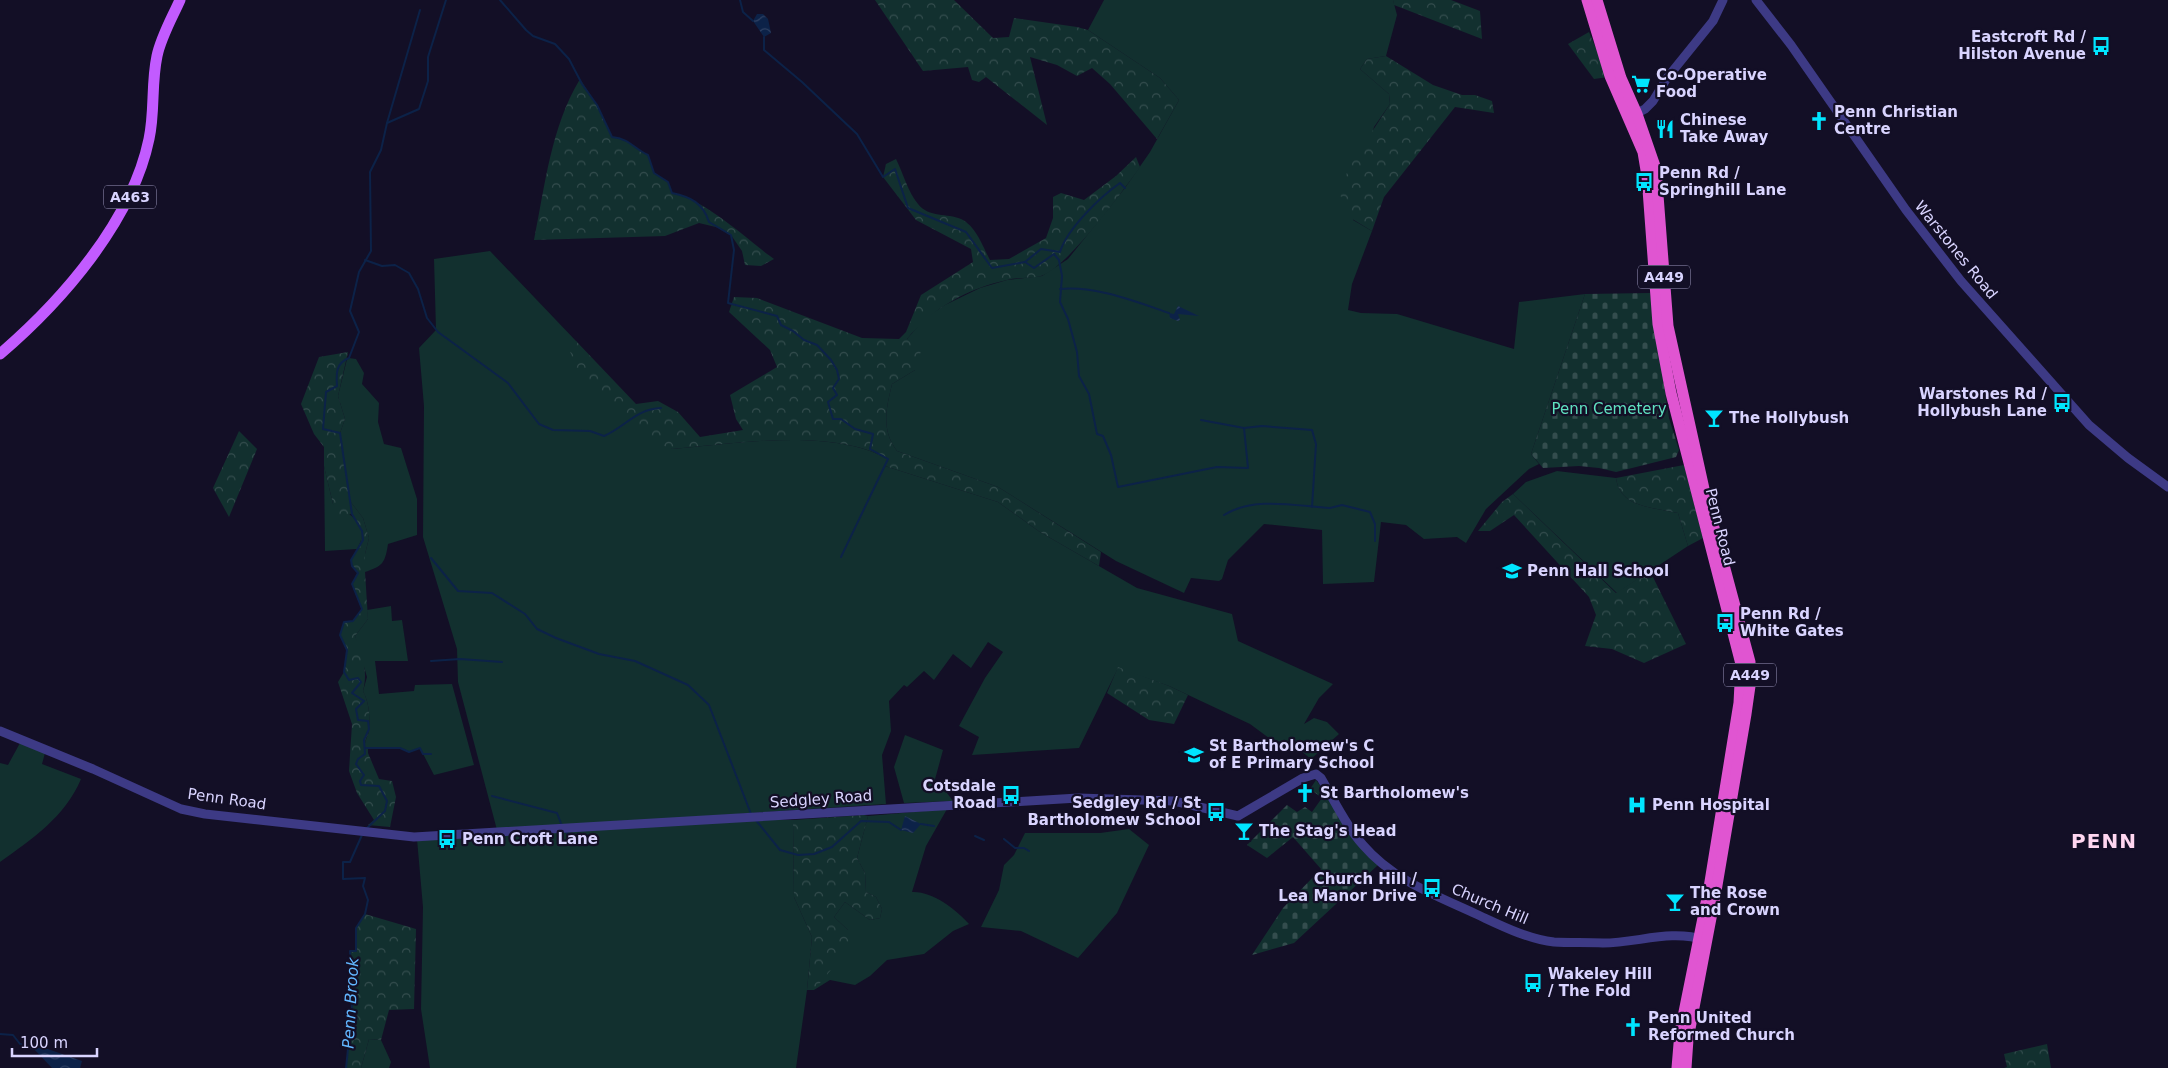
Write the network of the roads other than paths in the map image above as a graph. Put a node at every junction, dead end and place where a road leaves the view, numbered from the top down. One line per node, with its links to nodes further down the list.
1 (180, 0): 7 (main road, A463)
2 (1587, 0): 6 (highway, Penn Road / A449)
3 (1598, 0): 6 (highway, Penn Road / A449)
4 (1723, 0): 6 (street)
5 (1756, 0): 8 (street, Warstones Road)
6 (1633, 116): 12 (highway, Penn Road / A449)
7 (0, 354)
8 (2168, 487)
9 (0, 731): 11 (street, Penn Road)
10 (1316, 774): 11 (street, Sedgley Road); 12 (street, Church Hill)
11 (405, 834)
12 (1703, 939): 13 (highway, Penn Road / A449); 14 (highway, Penn Road / A449)
13 (1677, 1068)
14 (1686, 1068)

